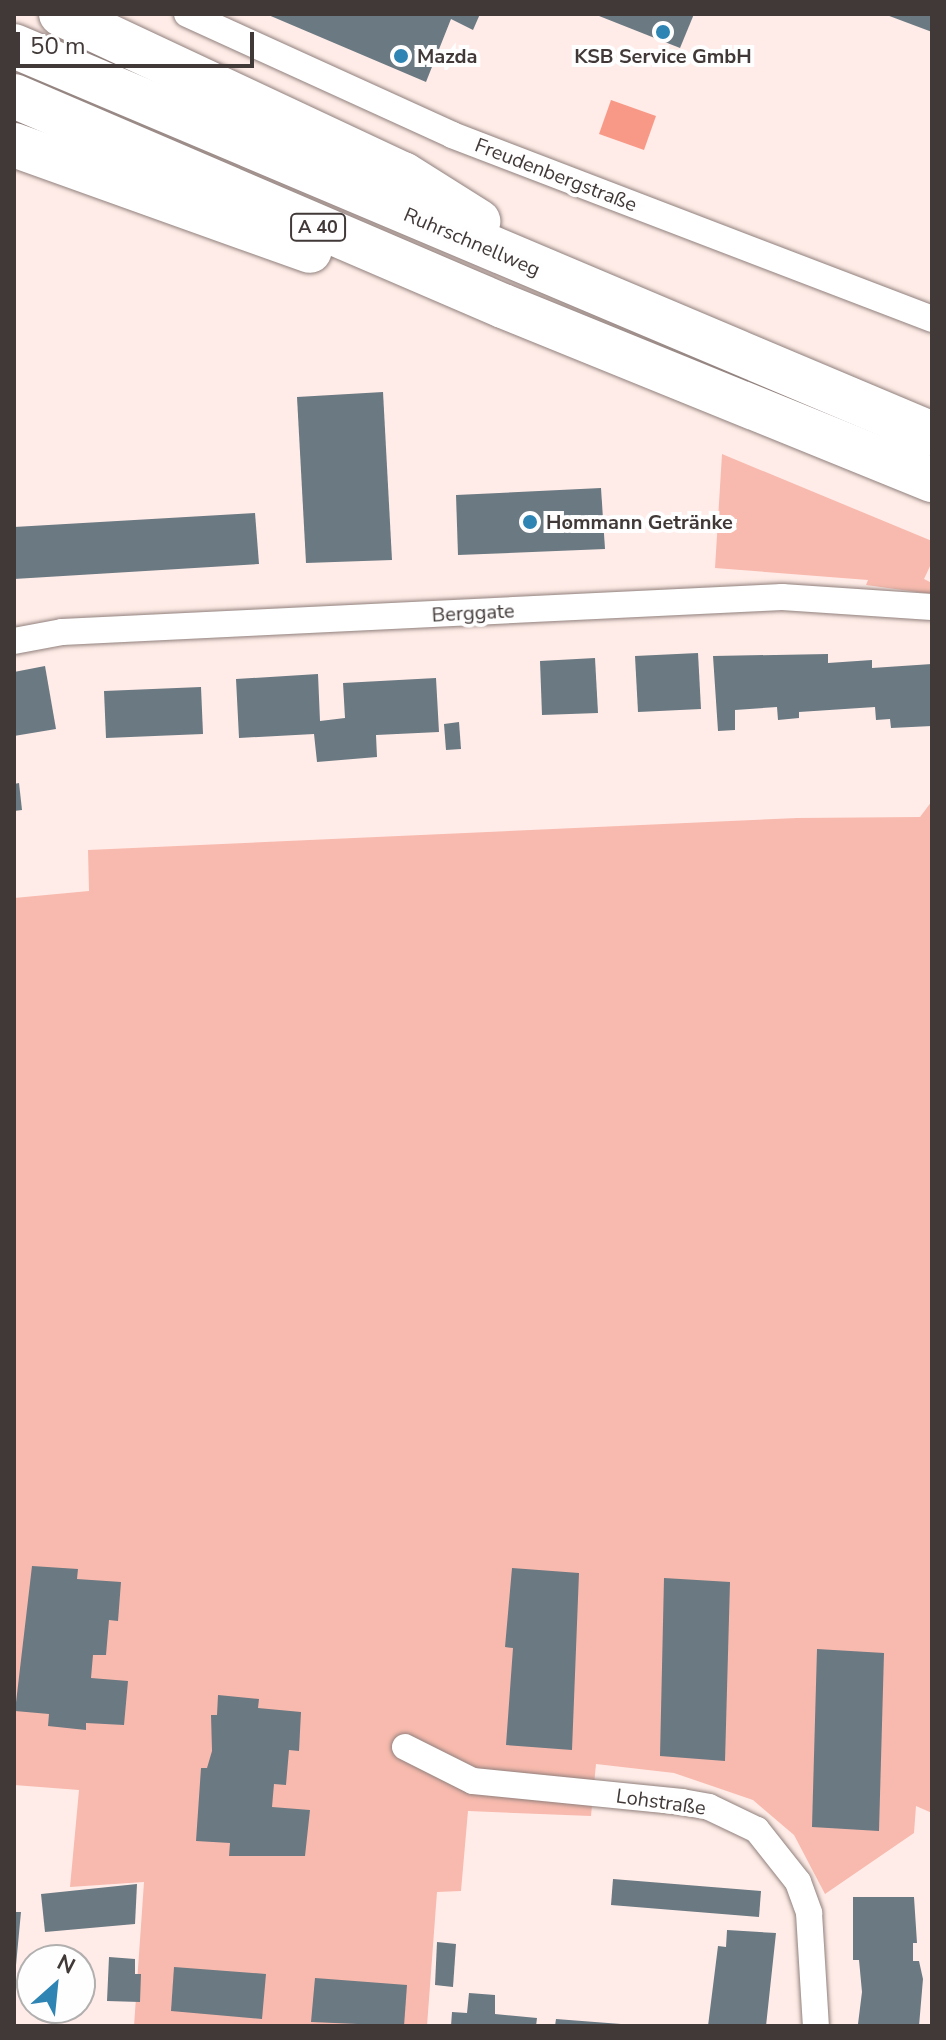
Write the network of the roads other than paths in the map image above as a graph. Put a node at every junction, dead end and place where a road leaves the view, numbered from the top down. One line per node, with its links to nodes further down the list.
1 (61, 14): 6 (highway)
2 (187, 14): 7 (street, Freudenbergstraße)
3 (14, 46): 6 (highway, Ruhrschnellweg / A 40)
4 (14, 96): 8 (highway, A 40)
5 (14, 145): 8 (highway, A 40)
6 (599, 296): 9 (highway, Ruhrschnellweg / A 40)
7 (932, 319)
8 (624, 355): 10 (highway, A 40)
9 (932, 434)
10 (932, 480)
11 (932, 607): 12 (street, Berggate)
12 (14, 641)
13 (405, 1747): 14 (street, Lohstraße)
14 (816, 2026)

